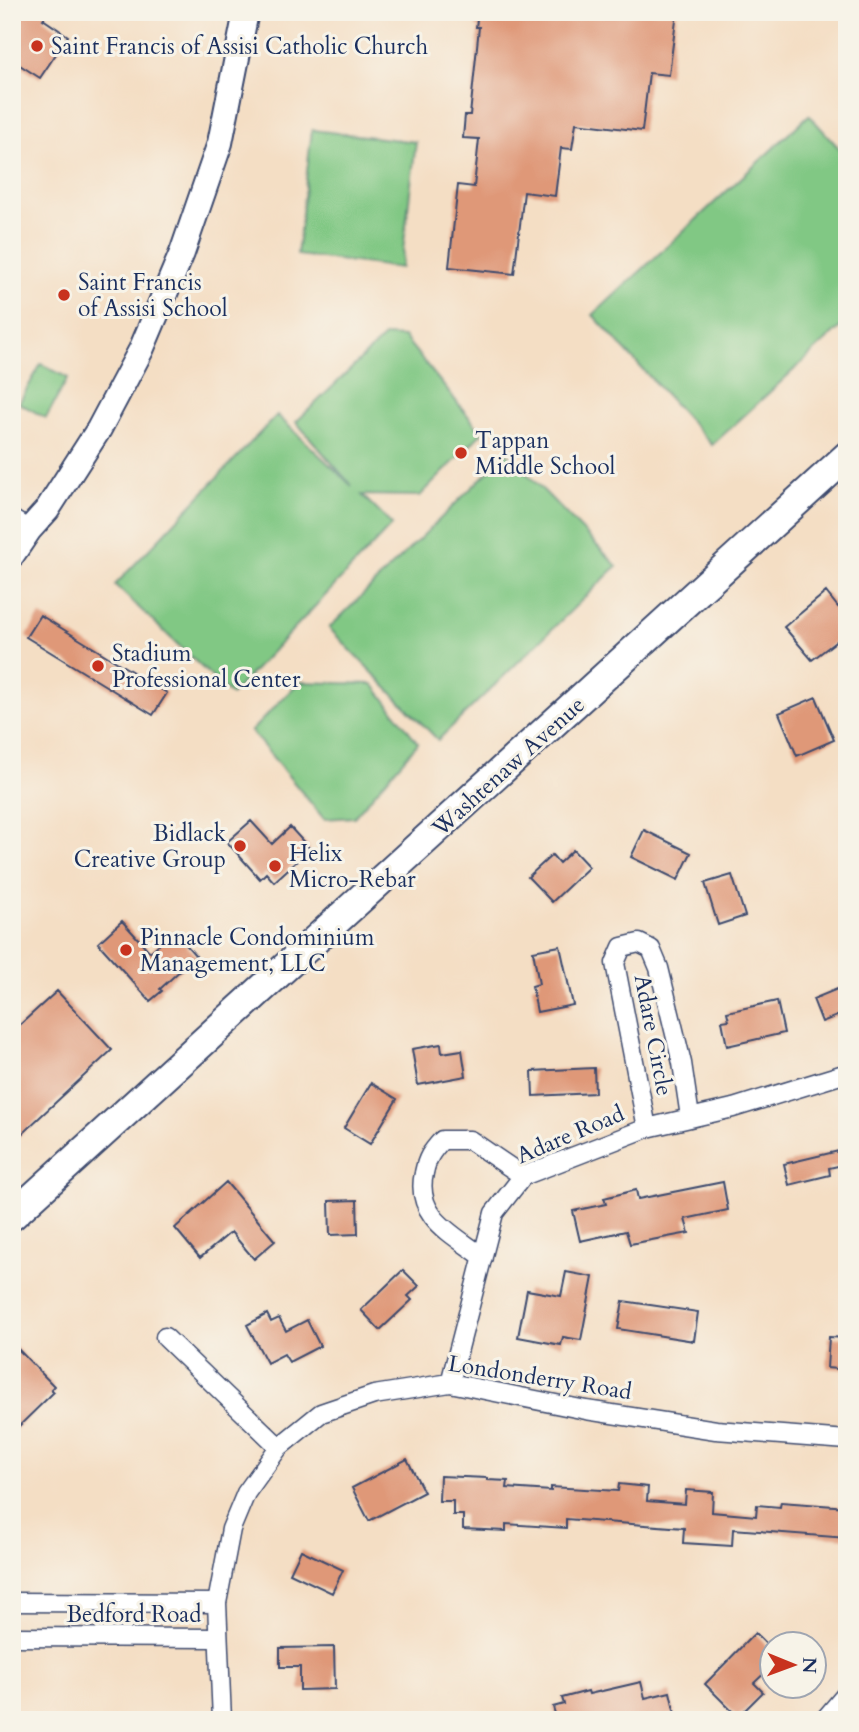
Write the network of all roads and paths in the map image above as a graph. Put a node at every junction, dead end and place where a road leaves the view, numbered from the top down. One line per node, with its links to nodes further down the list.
1 (246, 12): 3 (main road)
2 (847, 456): 9 (main road, Washtenaw Avenue)
3 (20, 524): 4 (main road)
4 (12, 555)
5 (847, 1073): 6 (street, Adare Road)
6 (690, 1117): 7 (street, Adare Road); 7 (street, Adare Circle)
7 (647, 1128): 8 (street, Adare Road)
8 (523, 1176): 10 (street, Adare Road); 10 (street)
9 (12, 1216)
10 (482, 1257): 12 (street, Adare Road)
11 (165, 1337): 14 (street)
12 (450, 1383): 13 (street, Londonderry Road); 14 (street, Londonderry Road)
13 (847, 1440)
14 (279, 1447): 16 (street, Londonderry Road)
15 (12, 1602): 16 (street, Bedford Road)
16 (217, 1603): 18 (street, Londonderry Road)
17 (12, 1637): 18 (street, Bedford Road)
18 (217, 1639): 20 (street, Bedford Road)
19 (847, 1693): 21 (street)
20 (222, 1720)
21 (824, 1720)

